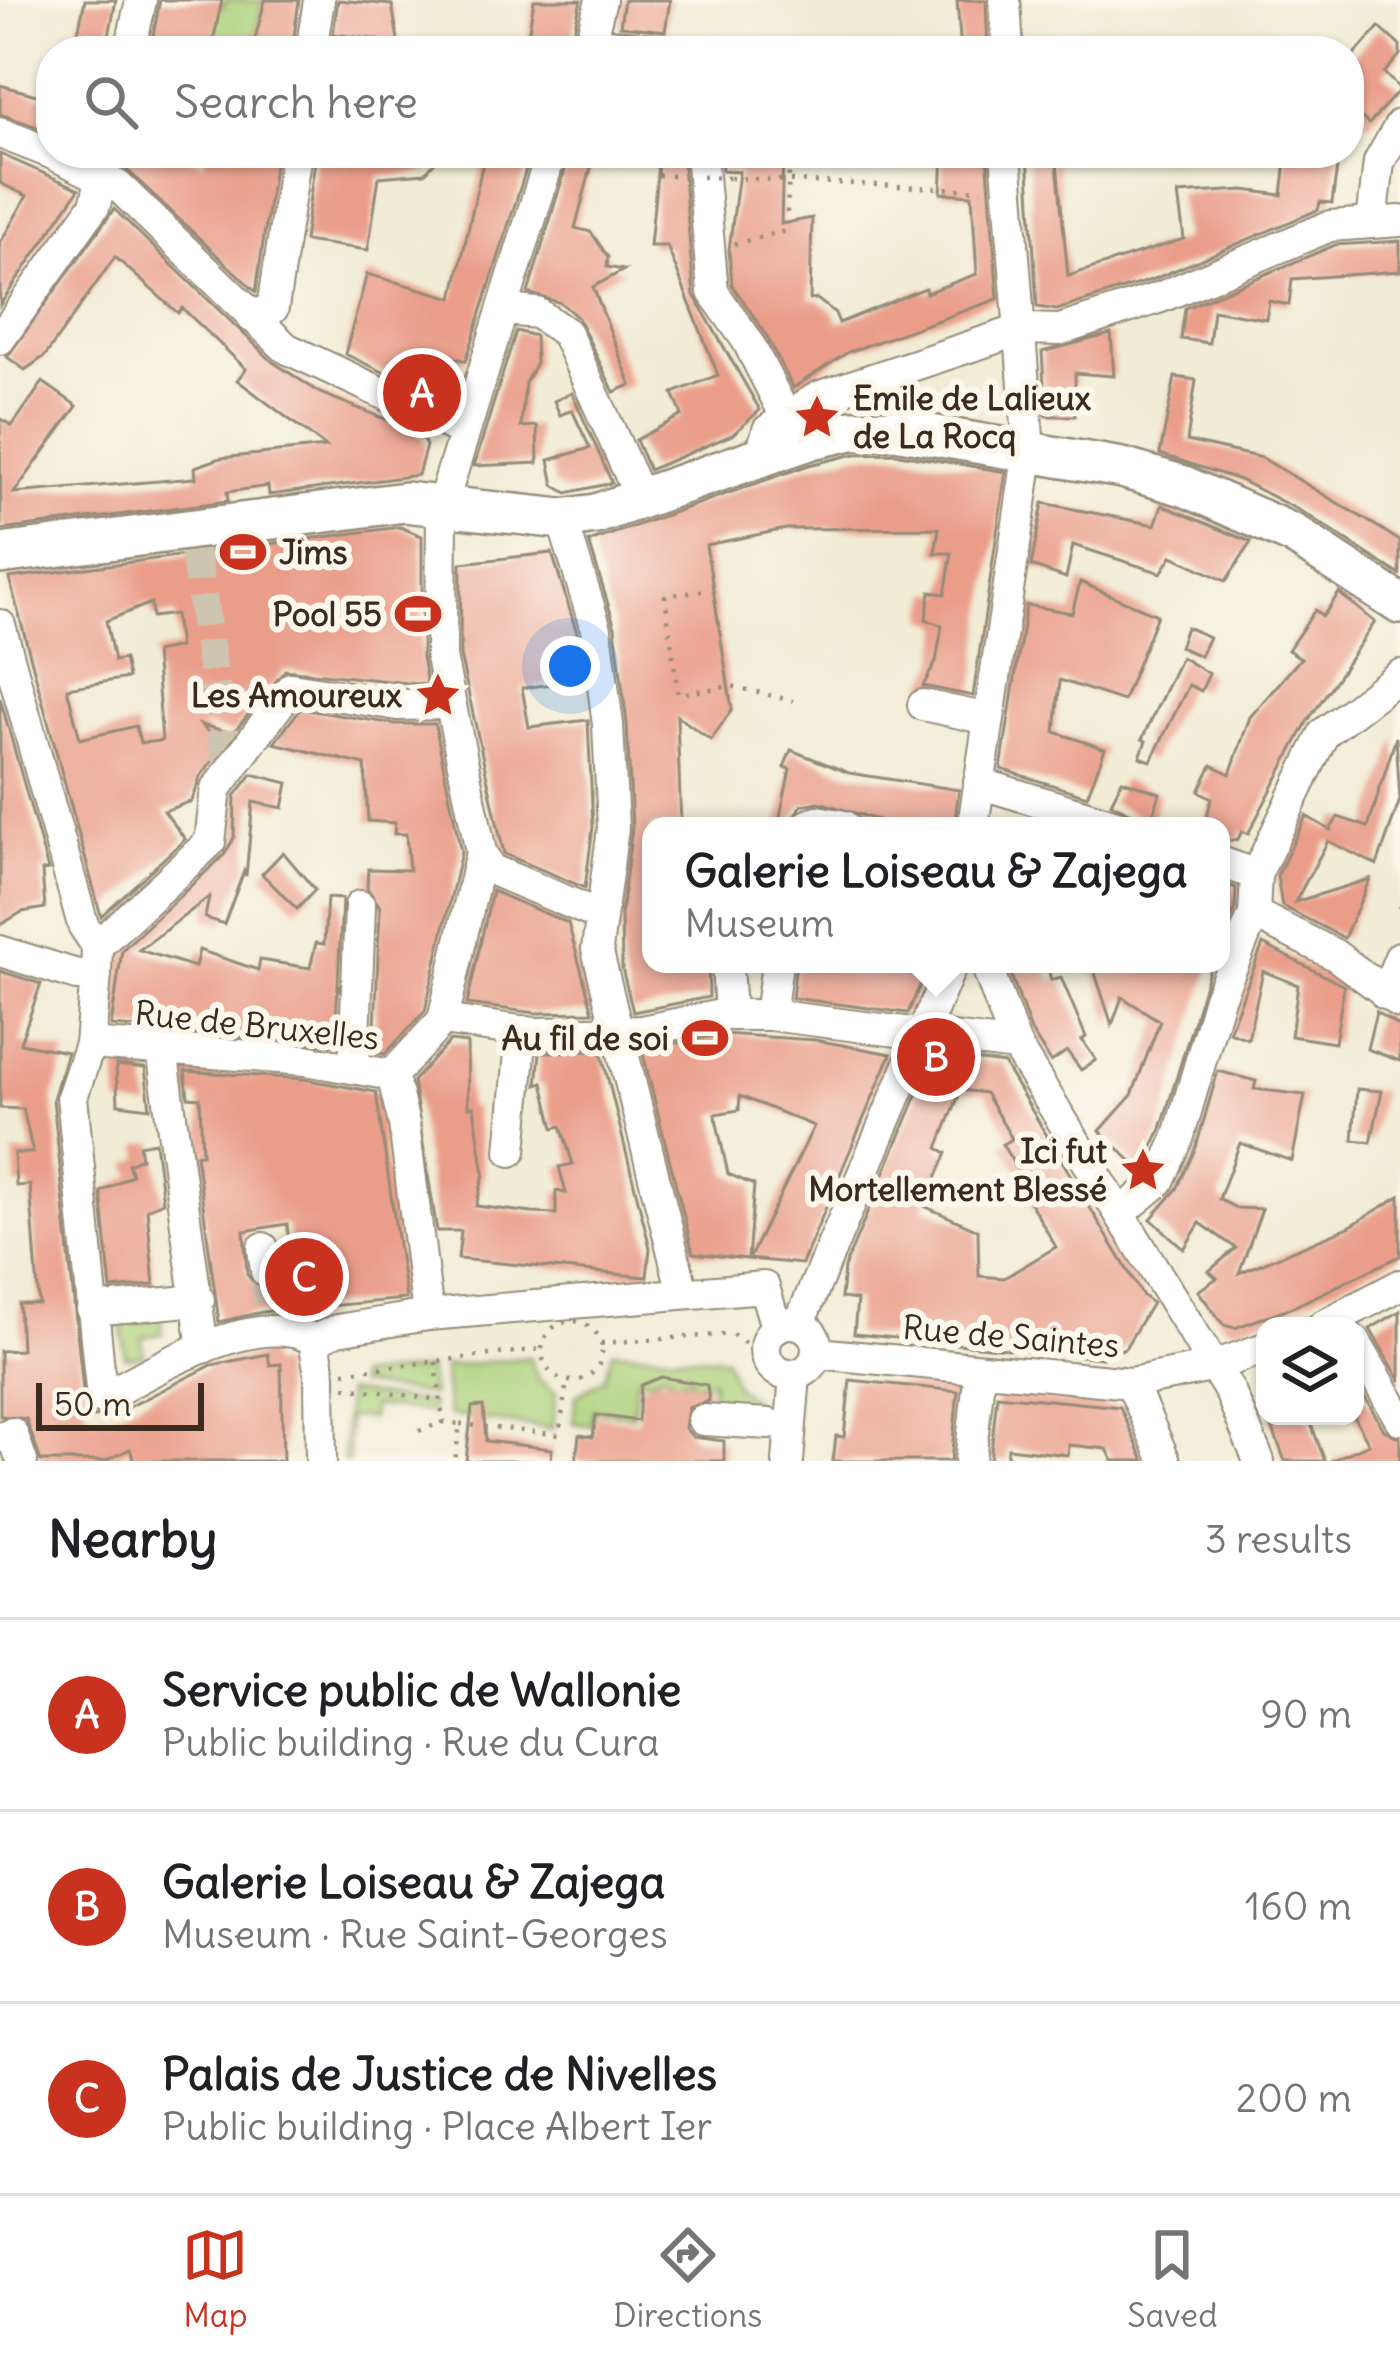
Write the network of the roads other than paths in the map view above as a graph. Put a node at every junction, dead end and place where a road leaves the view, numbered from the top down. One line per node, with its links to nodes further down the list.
1 (142, 0): 5 (street)
2 (319, 0): 6 (street)
3 (601, 0): 7 (street)
4 (1005, 0): 8 (street)
5 (134, 36)
6 (313, 36)
7 (592, 36)
8 (1006, 36)
9 (1400, 125): 18 (street)
10 (0, 134): 11 (street)
11 (36, 147)
12 (104, 168): 22 (street)
13 (108, 168): 20 (street)
14 (294, 168): 20 (street)
15 (545, 168): 19 (street)
16 (702, 168): 23 (street)
17 (1008, 168): 21 (street)
18 (1386, 222): 21 (street)
19 (505, 310): 24 (street); 27 (street)
20 (252, 317): 24 (street)
21 (1023, 329): 23 (street); 25 (street)
22 (0, 339)
23 (786, 417): 26 (street)
24 (463, 431): 28 (street)
25 (1029, 450): 26 (main road); 31 (main road); 37 (street)
26 (760, 457): 27 (main road)
27 (641, 499): 29 (main road)
28 (442, 505): 29 (main road); 30 (main road); 35 (street)
29 (562, 519): 46 (street)
30 (0, 554)
31 (1400, 604)
32 (0, 625): 34 (street, Rue de Bruxelles)
33 (1400, 675): 43 (street)
34 (6, 676): 49 (street, Rue de Bruxelles)
35 (447, 704): 41 (street); 49 (street)
36 (923, 705): 37 (street)
37 (988, 719): 38 (street)
38 (979, 783): 39 (street); 40 (street)
39 (974, 817)
40 (1090, 817)
41 (482, 852): 46 (street); 59 (street)
42 (1230, 865): 43 (street)
43 (1256, 875): 45 (street)
44 (360, 906): 66 (street)
45 (1254, 914): 50 (street); 56 (street)
46 (601, 916): 61 (street)
47 (0, 951): 49 (street)
48 (1400, 957): 56 (street)
49 (96, 960): 63 (street, Rue de Bruxelles)
50 (1230, 972)
51 (728, 973): 57 (street)
52 (776, 973): 58 (street)
53 (948, 973): 62 (street)
54 (989, 973): 64 (street)
55 (1229, 973): 69 (street)
56 (1393, 999)
57 (730, 1014): 58 (street); 61 (street)
58 (770, 1015): 62 (street)
59 (443, 1020): 60 (street); 67 (street)
60 (522, 1031): 61 (street); 68 (street)
61 (616, 1032): 71 (street)
62 (922, 1035): 64 (street); 76 (street)
63 (90, 1044): 65 (street, Rue de Bruxelles); 73 (street)
64 (1016, 1046): 69 (street)
65 (162, 1050): 66 (street, Rue de Bruxelles); 72 (street)
66 (354, 1068): 67 (street, Rue de Bruxelles)
67 (392, 1075): 74 (street, Rue de Bruxelles)
68 (511, 1151)
69 (1122, 1212): 82 (street)
70 (1400, 1285): 75 (street)
71 (683, 1293): 74 (street); 76 (street)
72 (199, 1300): 73 (street); 78 (street)
73 (92, 1310): 78 (street)
74 (428, 1315): 77 (street)
75 (1356, 1317)
76 (788, 1325): 81 (street); 81 (street)
77 (314, 1340): 78 (street); 88 (street)
78 (203, 1348)
79 (1256, 1351): 82 (street, Rue de Saintes)
80 (1364, 1363): 85 (street)
81 (806, 1364): 83 (street, Rue de Saintes); 89 (street)
82 (1211, 1367): 84 (street, Rue de Saintes); 92 (street)
83 (980, 1369): 84 (street, Rue de Saintes); 90 (street)
84 (1131, 1383): 91 (street)
85 (1400, 1419)
86 (703, 1420): 87 (street)
87 (769, 1424)
88 (321, 1461)
89 (788, 1461)
90 (970, 1461)
91 (1165, 1461)
92 (1258, 1461)

